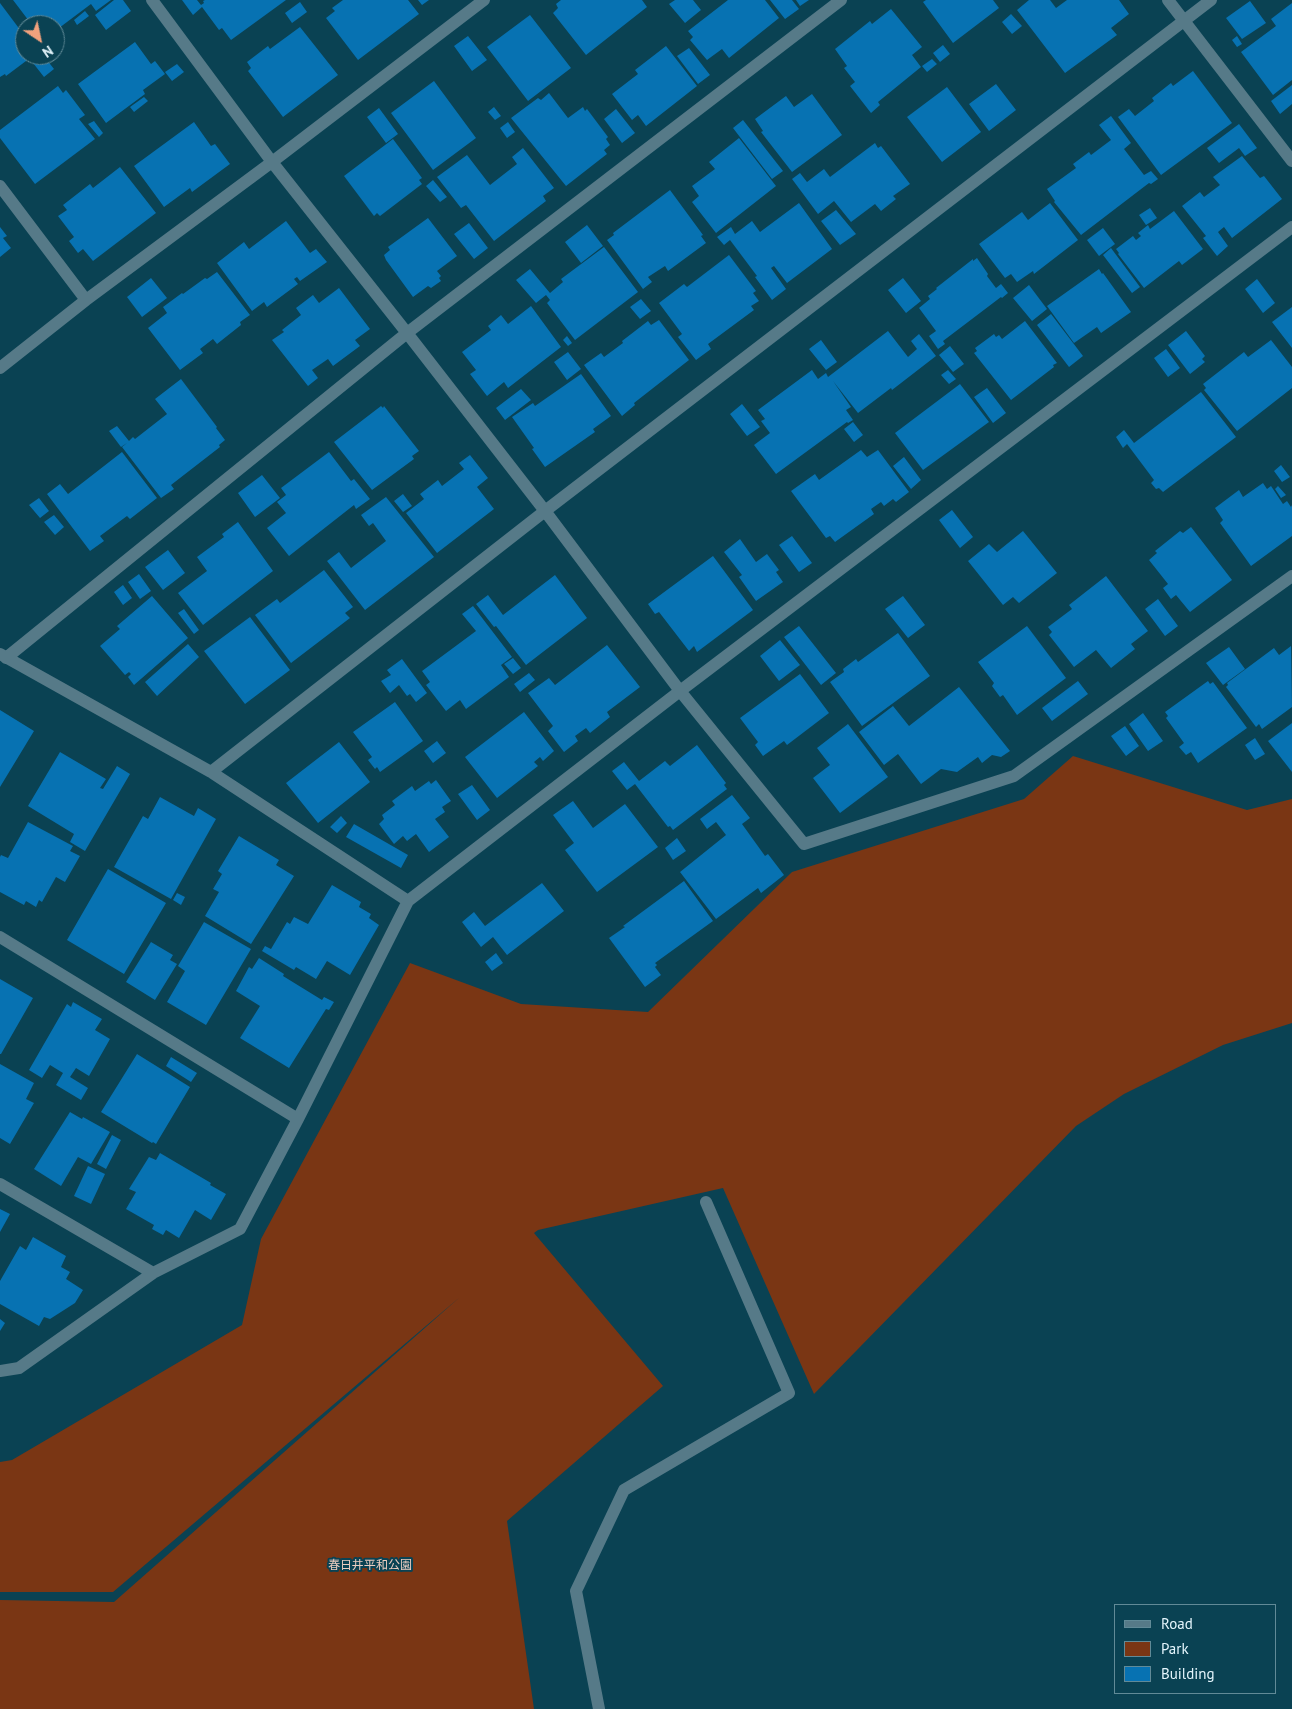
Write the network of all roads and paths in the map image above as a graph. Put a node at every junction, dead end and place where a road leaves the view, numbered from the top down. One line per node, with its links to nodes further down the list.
1 (152, 0): 8 (street)
2 (484, 0): 8 (street)
3 (841, 0): 12 (street)
4 (1168, 0): 6 (street)
5 (1211, 0): 6 (street)
6 (1184, 21): 7 (street); 14 (street)
7 (1292, 161)
8 (272, 162): 11 (street); 12 (street)
9 (0, 186): 11 (street)
10 (1292, 227): 17 (street)
11 (86, 300): 13 (street)
12 (408, 333): 14 (street); 16 (street)
13 (0, 368)
14 (545, 511): 17 (street); 18 (street)
15 (1292, 576): 17 (street)
16 (3, 656): 18 (street)
17 (680, 691): 19 (street)
18 (211, 772): 19 (street)
19 (408, 901): 21 (street)
20 (0, 937): 21 (street)
21 (298, 1119): 24 (street)
22 (0, 1184): 24 (street)
23 (706, 1202): 26 (street)
24 (153, 1273): 25 (street)
25 (0, 1371)
26 (599, 1709)

